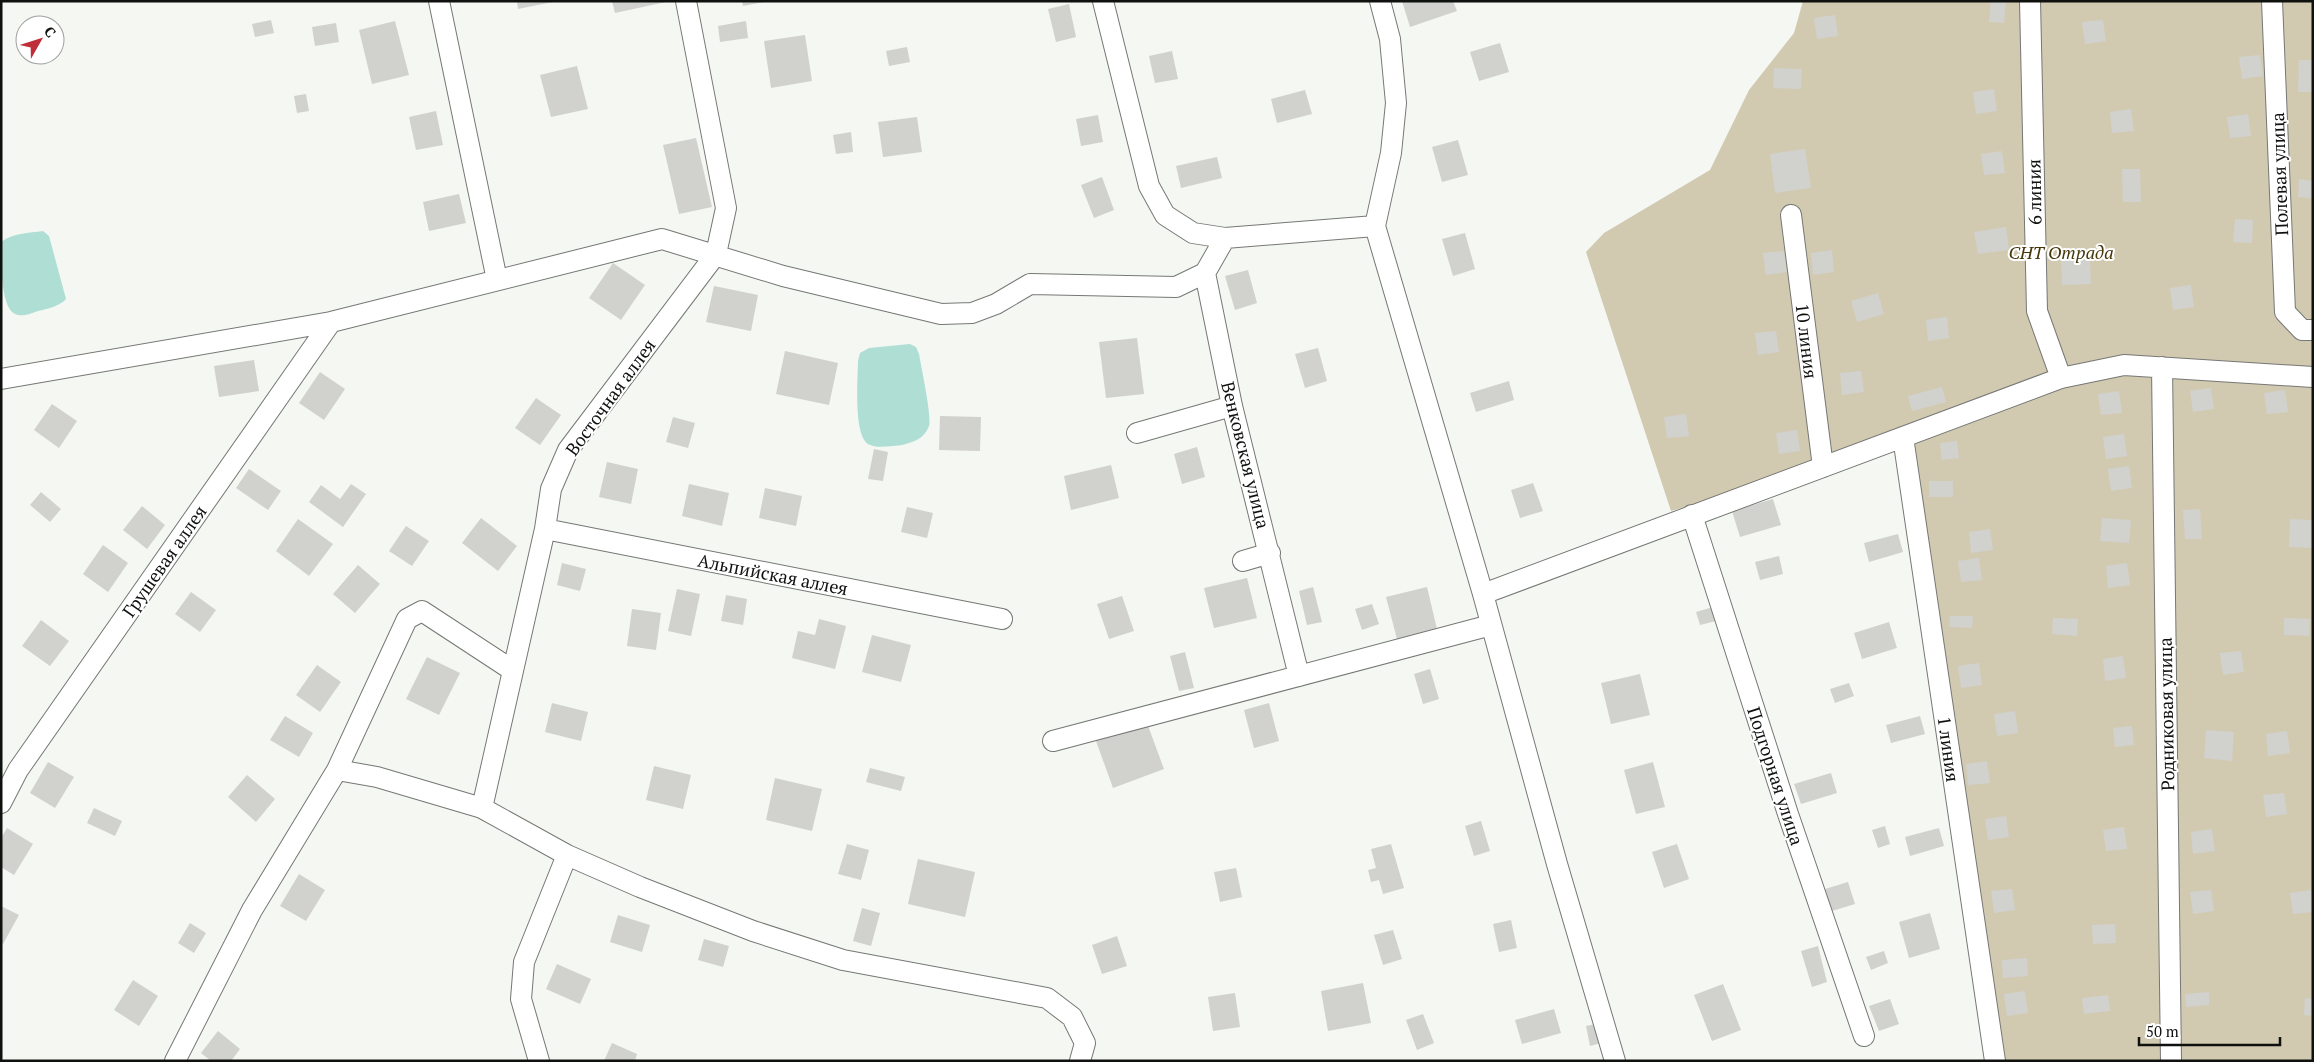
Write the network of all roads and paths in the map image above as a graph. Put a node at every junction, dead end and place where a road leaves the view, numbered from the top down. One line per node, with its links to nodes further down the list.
1 (439, 1): 12 (street)
2 (686, 1): 10 (street, Восточная аллея)
3 (1103, 1): 9 (street)
4 (1380, 1): 8 (street)
5 (2030, 1): 17 (street, 6 линия)
6 (2272, 1): 14 (street, Полевая улица)
7 (1792, 214): 22 (street, 10 линия)
8 (1375, 226): 9 (street); 27 (street)
9 (1225, 238): 11 (street)
10 (716, 254): 11 (street); 12 (street); 24 (street, Восточная аллея)
11 (1205, 273): 19 (street, Венковская улица)
12 (497, 280): 13 (street)
13 (331, 322): 18 (street); 34 (street, Грушевая аллея)
14 (2313, 330)
15 (2162, 367): 16 (street); 17 (street); 43 (street, Родниковая улица)
16 (2313, 377)
17 (2061, 378): 21 (street)
18 (1, 379)
19 (1232, 406): 20 (street); 25 (street, Венковская улица)
20 (1137, 433)
21 (1903, 438): 22 (street); 42 (street, 1 линия)
22 (1823, 467): 23 (street)
23 (1692, 515): 27 (street); 37 (street, Подгорная улица)
24 (544, 529): 28 (street, Альпийская аллея); 30 (street, Восточная аллея)
25 (1270, 553): 26 (street); 31 (street, Венковская улица)
26 (1243, 561)
27 (1482, 594): 29 (street)
28 (1002, 619)
29 (1491, 625): 31 (street); 41 (street)
30 (512, 670): 33 (street); 35 (street, Восточная аллея)
31 (1299, 676): 32 (street)
32 (1053, 741)
33 (337, 770): 35 (street); 38 (street)
34 (1, 803)
35 (482, 808): 36 (street)
36 (567, 854): 39 (street); 40 (street)
37 (1864, 1036)
38 (174, 1061)
39 (539, 1061)
40 (1080, 1061)
41 (1615, 1061)
42 (1995, 1061)
43 (2171, 1061)

